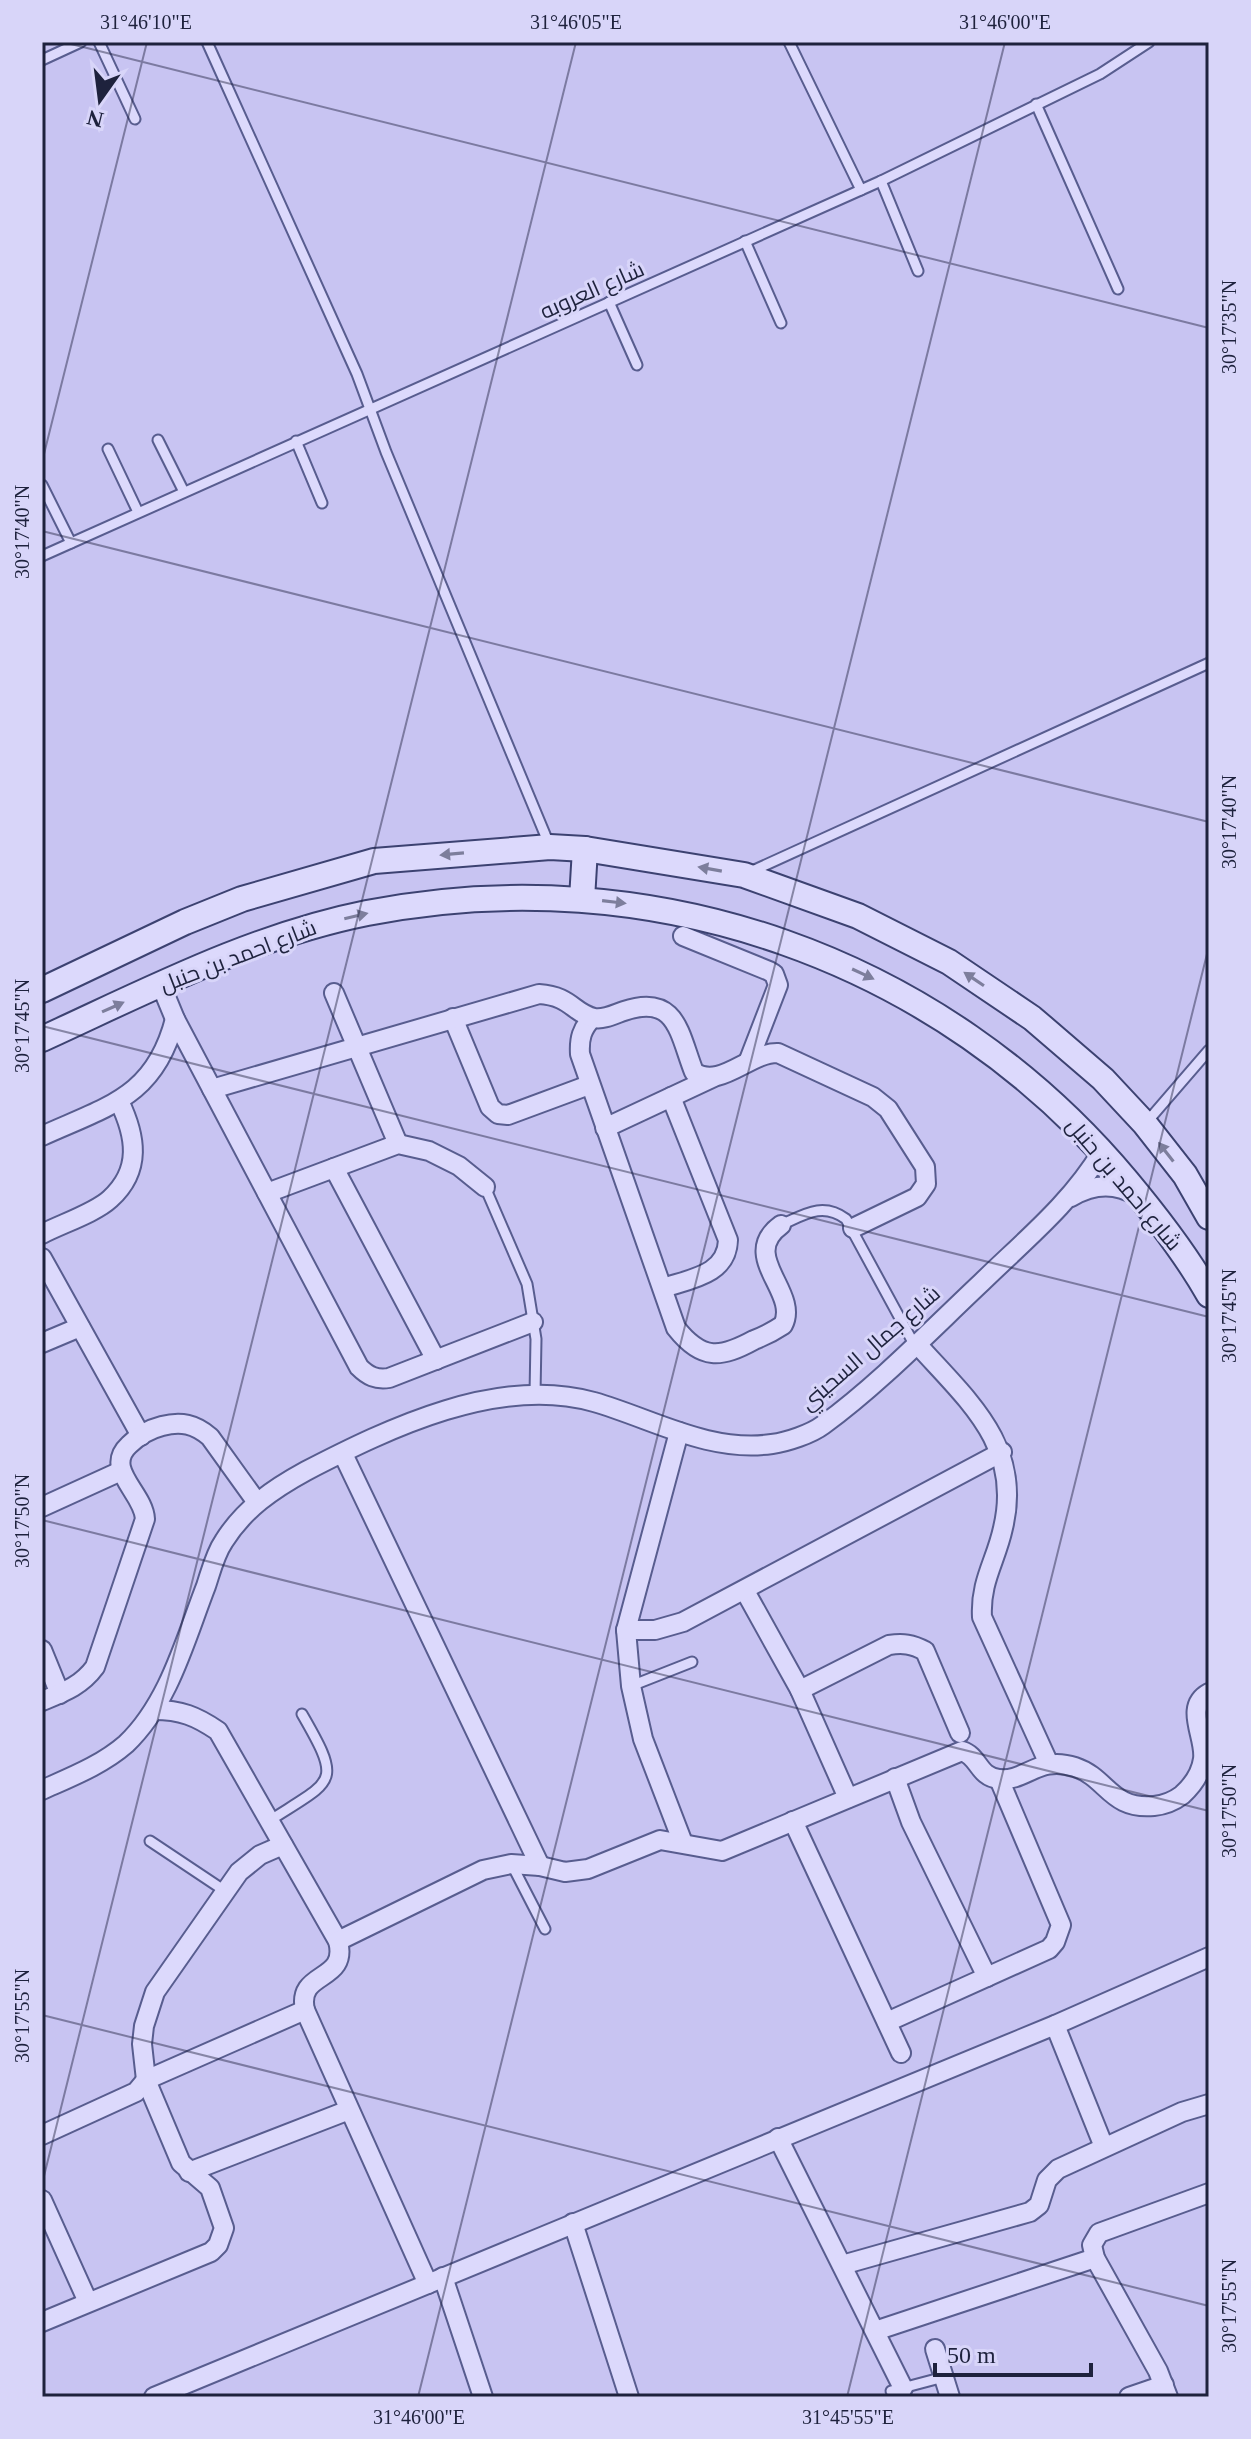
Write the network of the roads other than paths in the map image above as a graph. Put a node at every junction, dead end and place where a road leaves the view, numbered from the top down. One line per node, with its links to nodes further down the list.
1 (81, 42): 6 (lane)
2 (99, 42): 8 (lane)
3 (207, 42): 17 (lane)
4 (789, 42): 10 (lane)
5 (1149, 42): 7 (lane, شارع العروبه)
6 (42, 60)
7 (1036, 104): 9 (lane, شارع العروبه); 13 (lane)
8 (135, 119)
9 (881, 181): 10 (lane, شارع العروبه); 12 (lane)
10 (861, 190): 11 (lane, شارع العروبه)
11 (745, 241): 14 (lane, شارع العروبه); 15 (lane)
12 (918, 271)
13 (1118, 289)
14 (609, 302): 16 (lane); 17 (lane, شارع العروبه)
15 (781, 323)
16 (637, 365)
17 (370, 408): 19 (lane, شارع العروبه); 28 (lane)
18 (158, 440): 22 (lane)
19 (296, 441): 22 (lane, شارع العروبه); 23 (lane)
20 (108, 449): 24 (lane)
21 (42, 485): 25 (lane)
22 (184, 492): 24 (lane, شارع العروبه)
23 (322, 503)
24 (138, 512): 25 (lane, شارع العروبه)
25 (71, 543): 26 (lane, شارع العروبه)
26 (42, 556)
27 (1209, 663): 30 (lane)
28 (550, 847): 29 (street, شارع احمد بن حنبل); 34 (street, شارع احمد بن حنبل, one-way to 34)
29 (585, 849): 30 (street, شارع احمد بن حنبل, one-way to 29); 31 (street)
30 (744, 875): 48 (street, شارع احمد بن حنبل, one-way to 30)
31 (582, 899): 33 (street, شارع احمد بن حنبل, one-way to 31); 52 (street, شارع احمد بن حنبل, one-way to 52)
32 (683, 936): 42 (street)
33 (161, 985): 38 (street); 39 (street, شارع احمد بن حنبل, one-way to 33)
34 (42, 990)
35 (334, 993): 40 (street)
36 (453, 1018): 37 (street); 40 (street); 44 (street)
37 (592, 1018): 43 (street); 44 (street)
38 (175, 1019): 45 (street); 47 (street)
39 (42, 1039)
40 (357, 1047): 45 (street); 51 (street)
41 (1209, 1050): 48 (lane)
42 (749, 1060): 43 (street); 60 (street)
43 (714, 1077): 46 (street)
44 (589, 1085): 49 (street)
45 (212, 1089): 55 (street)
46 (671, 1097): 49 (street); 63 (street)
47 (119, 1101): 50 (street); 61 (street)
48 (1145, 1124): 58 (street, شارع احمد بن حنبل, one-way to 48)
49 (605, 1128): 63 (street)
50 (42, 1136)
51 (398, 1144): 53 (street); 54 (street)
52 (1102, 1151): 56 (street); 57 (street, شارع احمد بن حنبل)
53 (334, 1168): 55 (street); 69 (street)
54 (485, 1187): 65 (lane)
55 (267, 1193): 69 (street)
56 (1066, 1201): 57 (street); 68 (street, شارع جمال السحيني)
57 (1143, 1201): 64 (street, شارع احمد بن حنبل)
58 (1209, 1217)
59 (781, 1225): 60 (lane); 63 (street)
60 (853, 1228): 68 (lane)
61 (42, 1234)
62 (42, 1258): 66 (street)
63 (663, 1288)
64 (1209, 1295)
65 (533, 1322): 69 (street); 70 (lane)
66 (80, 1327): 67 (street); 72 (street)
67 (42, 1343)
68 (916, 1345): 71 (street, شارع جمال السحيني); 73 (street)
69 (436, 1360)
70 (535, 1394): 71 (street, شارع جمال السحيني); 74 (street, شارع جمال السحيني)
71 (679, 1432): 79 (street)
72 (141, 1436): 75 (street); 76 (street)
73 (1002, 1452): 78 (street); 90 (street)
74 (343, 1454): 76 (street, شارع جمال السحيني); 101 (street)
75 (121, 1471): 77 (street); 85 (street)
76 (256, 1501): 87 (street, شارع جمال السحيني)
77 (42, 1507)
78 (745, 1591): 79 (street); 83 (street)
79 (626, 1630): 82 (street)
80 (42, 1650): 85 (street)
81 (692, 1662): 82 (lane)
82 (631, 1686): 98 (street)
83 (800, 1690): 89 (street); 94 (street)
84 (1209, 1693): 90 (street)
85 (60, 1694): 86 (street)
86 (42, 1701)
87 (154, 1710): 93 (street, شارع جمال السحيني); 95 (street)
88 (302, 1714): 95 (lane)
89 (960, 1733)
90 (1049, 1764): 92 (street)
91 (895, 1778): 92 (street); 94 (street); 106 (street)
92 (999, 1779): 106 (street)
93 (42, 1790)
94 (848, 1798): 96 (street)
95 (269, 1821): 99 (street)
96 (793, 1821): 98 (street); 108 (street)
97 (150, 1841): 102 (lane)
98 (683, 1843): 101 (street)
99 (283, 1845): 102 (street); 104 (street)
100 (511, 1864): 101 (street); 103 (lane); 104 (street)
101 (540, 1866)
102 (225, 1891): 111 (street)
103 (545, 1929)
104 (338, 1941): 107 (street)
105 (1209, 1957): 109 (street)
106 (987, 1977): 108 (street)
107 (305, 2010): 111 (street); 113 (street)
108 (887, 2022): 110 (street)
109 (1055, 2025): 115 (street); 116 (street)
110 (901, 2053)
111 (146, 2080): 114 (street); 117 (street)
112 (1209, 2104): 116 (street)
113 (349, 2110): 117 (street); 123 (street)
114 (42, 2135)
115 (778, 2138): 120 (street); 122 (street)
116 (1104, 2147): 122 (street)
117 (189, 2172): 124 (street)
118 (1209, 2193): 121 (street)
119 (42, 2200): 124 (street)
120 (573, 2223): 123 (street); 133 (street)
121 (1095, 2258): 126 (street); 130 (street)
122 (842, 2265): 126 (street)
123 (435, 2280): 131 (street); 132 (street)
124 (88, 2302): 125 (street)
125 (42, 2322)
126 (875, 2331): 129 (street)
127 (935, 2349): 128 (street)
128 (944, 2377): 129 (lane); 134 (street)
129 (897, 2389)
130 (1166, 2391): 135 (street)
131 (154, 2397)
132 (483, 2397)
133 (629, 2397)
134 (950, 2397)
135 (1129, 2397)

